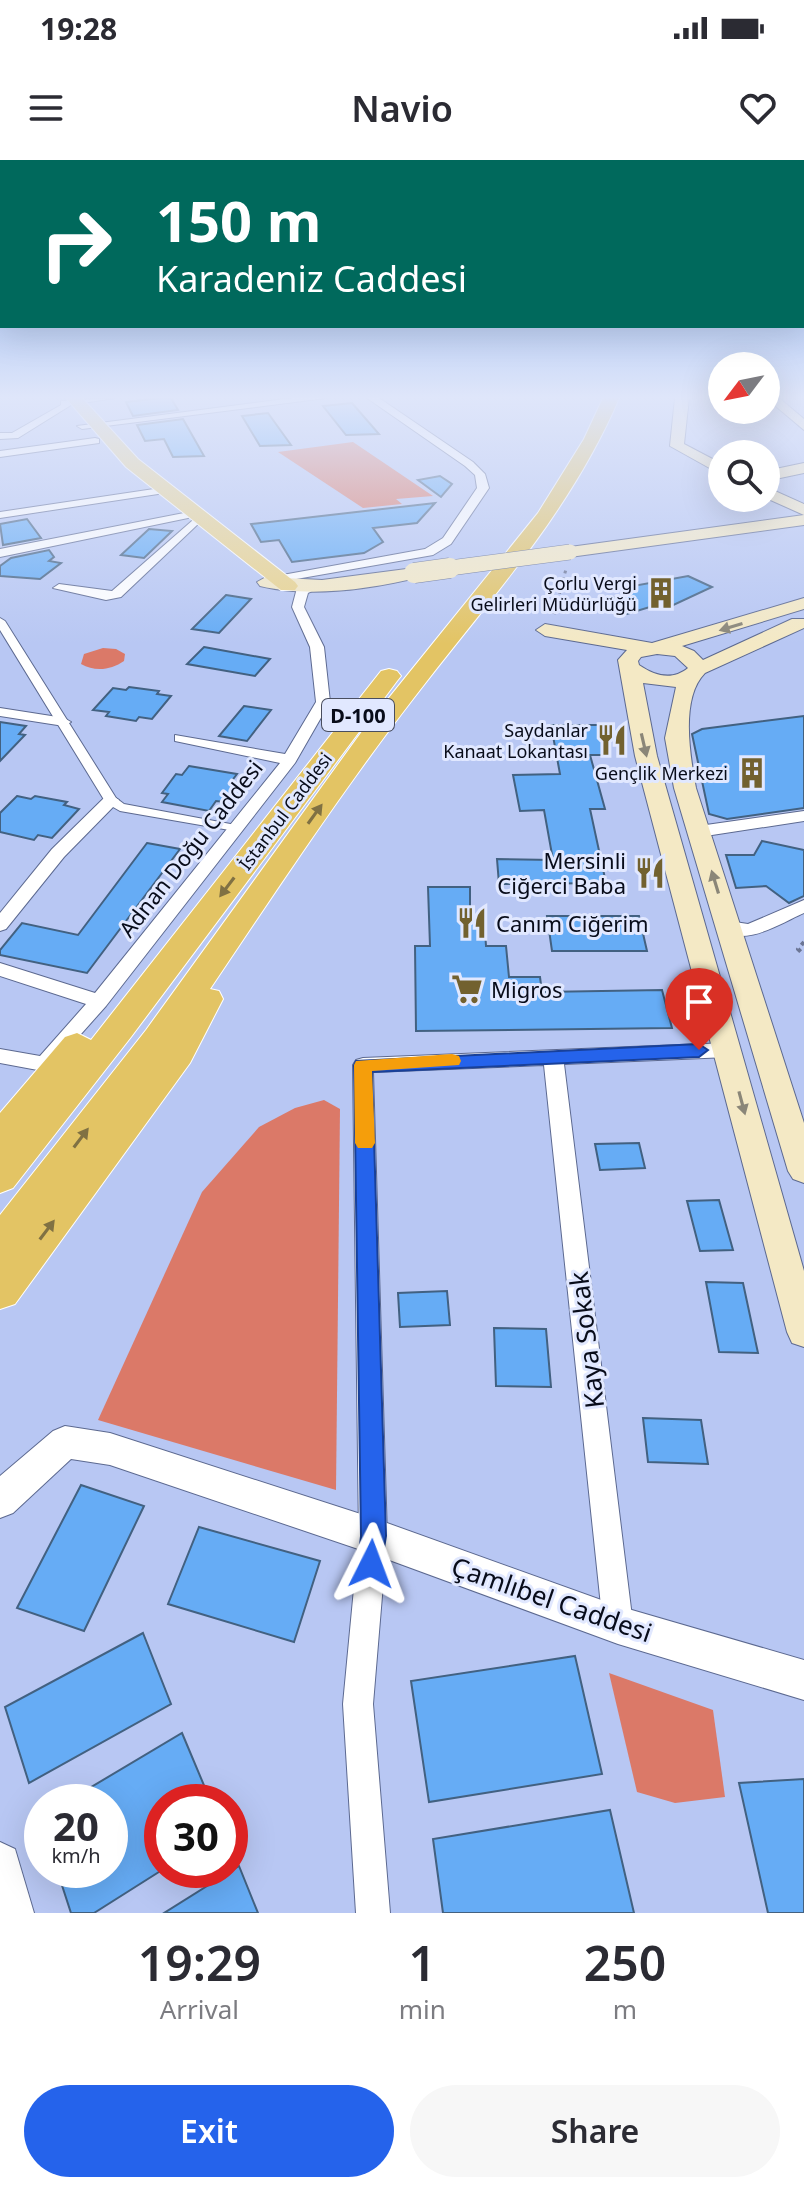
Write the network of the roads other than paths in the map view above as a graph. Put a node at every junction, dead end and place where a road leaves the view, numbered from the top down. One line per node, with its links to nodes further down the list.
1 (141, 480): 6 (main road)
2 (153, 480): 13 (main road)
3 (481, 480): 13 (street)
4 (543, 480): 33 (highway, İstanbul Caddesi / D-100, one-way to 33)
5 (569, 480): 34 (highway, İstanbul Caddesi, one-way to 5)
6 (154, 492): 9 (street); 10 (main road)
7 (780, 499): 8 (main road)
8 (804, 510)
9 (3, 514)
10 (189, 520): 12 (street); 13 (main road); 15 (street)
11 (804, 520): 14 (main road, bridge)
12 (0, 553)
13 (278, 582): 14 (main road)
14 (316, 586): 25 (street, Adnan Doğu Caddesi)
15 (59, 588)
16 (804, 603): 20 (main road, one-way to 20)
17 (804, 621): 21 (main road)
18 (2, 629): 23 (street)
19 (545, 630): 20 (main road)
20 (641, 657): 21 (main road); 21 (main road); 37 (main road, one-way to 37)
21 (693, 674): 29 (main road)
22 (0, 712): 23 (street)
23 (64, 722): 26 (street)
24 (180, 738): 25 (street)
25 (290, 760): 28 (street, Adnan Doğu Caddesi)
26 (111, 800): 28 (street); 31 (street)
27 (804, 816): 29 (street)
28 (236, 829): 36 (street, Adnan Doğu Caddesi)
29 (699, 831): 32 (main road, one-way to 29)
30 (804, 906): 32 (street)
31 (0, 925)
32 (728, 927): 43 (main road)
33 (183, 945): 36 (highway, İstanbul Caddesi / D-100); 42 (highway)
34 (221, 946): 45 (highway, İstanbul Caddesi, one-way to 34); 46 (highway, one-way to 34)
35 (0, 969): 36 (street)
36 (109, 1015): 40 (street, Adnan Doğu Caddesi); 44 (highway, D-100)
37 (728, 1050): 38 (street); 47 (main road, one-way to 47)
38 (553, 1055): 49 (street); 50 (street, Kaya Sokak)
39 (0, 1056): 40 (street)
40 (43, 1064): 41 (street, Adnan Doğu Caddesi)
41 (0, 1119)
42 (0, 1138)
43 (804, 1171)
44 (0, 1178)
45 (0, 1244)
46 (0, 1292)
47 (804, 1332)
48 (0, 1501): 49 (street, Çamlıbel Caddesi)
49 (373, 1536): 50 (street, Çamlıbel Caddesi); 54 (street)
50 (618, 1625): 51 (street, Çamlıbel Caddesi)
51 (804, 1680)
52 (0, 1864): 53 (street)
53 (12, 1913)
54 (373, 1913)

